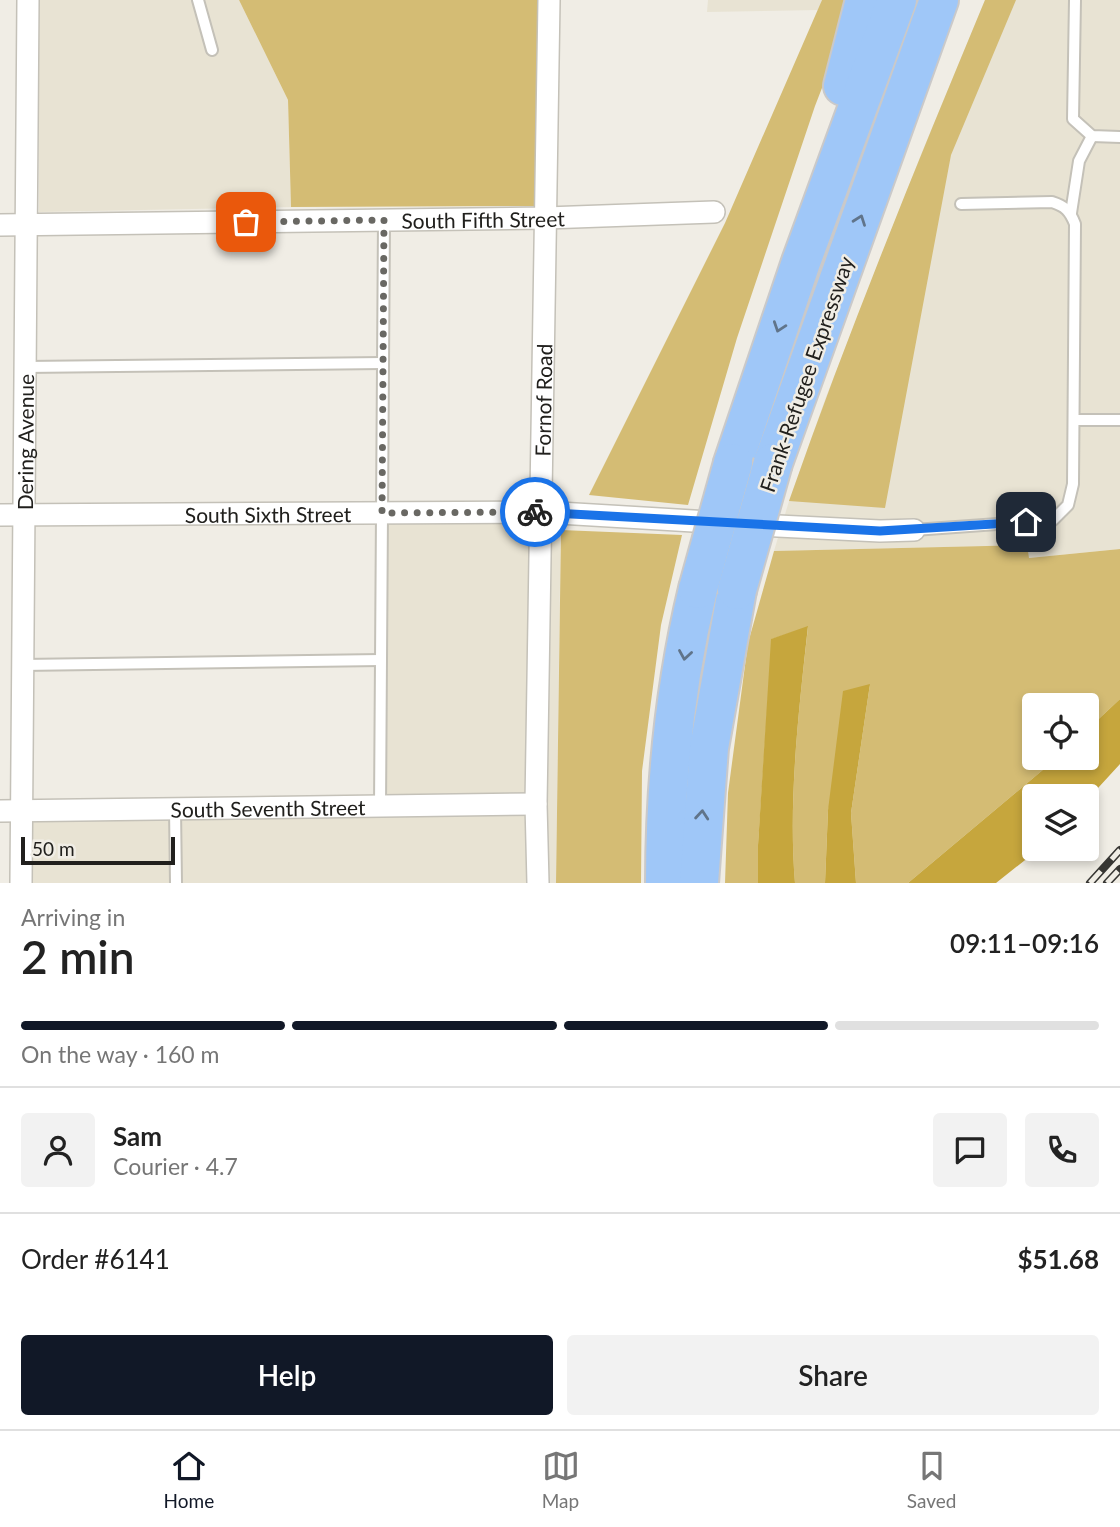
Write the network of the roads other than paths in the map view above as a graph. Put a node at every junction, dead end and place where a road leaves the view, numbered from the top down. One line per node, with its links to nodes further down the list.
1 (28, 0): 19 (street, Dering Avenue)
2 (198, 0): 9 (lane)
3 (549, 0): 16 (street, Fornof Road)
4 (865, 0): 20 (highway)
5 (897, 0): 20 (highway, Frank-Refugee Expressway)
6 (939, 0): 10 (highway, Frank-Refugee Expressway)
7 (961, 0): 10 (highway)
8 (1075, 0): 11 (lane)
9 (212, 50)
10 (918, 59): 40 (highway, Frank-Refugee Expressway, one-way to 10, bridge)
11 (1091, 136): 12 (lane); 15 (lane)
12 (1120, 137)
13 (961, 204): 15 (lane)
14 (715, 212): 16 (street, South Fifth Street)
15 (1071, 214): 23 (lane)
16 (546, 218): 17 (street, South Fifth Street); 25 (street, Fornof Road)
17 (384, 220): 19 (street, South Fifth Street); 21 (lane)
18 (0, 225): 19 (street, South Fifth Street)
19 (26, 225): 22 (street, Dering Avenue)
20 (801, 262): 39 (highway, Frank-Refugee Expressway, one-way to 39, bridge)
21 (383, 363): 22 (lane); 26 (lane)
22 (25, 367): 27 (street, Dering Avenue)
23 (1074, 420): 24 (lane); 29 (lane)
24 (1120, 420)
25 (542, 512): 26 (street, South Sixth Street); 29 (street, South Sixth Street); 32 (street, Fornof Road)
26 (382, 513): 27 (street, South Sixth Street); 30 (lane)
27 (24, 514): 28 (street, South Sixth Street); 31 (street, Dering Avenue)
28 (0, 515)
29 (914, 530)
30 (381, 660): 31 (lane); 33 (lane)
31 (22, 665): 35 (street, Dering Avenue)
32 (536, 804): 33 (street, South Seventh Street); 38 (street, Fornof Road)
33 (380, 807): 34 (street, South Seventh Street)
34 (176, 809): 35 (street, South Seventh Street); 37 (lane)
35 (11, 811): 36 (street, Dering Avenue)
36 (21, 883)
37 (176, 883)
38 (538, 883)
39 (665, 883)
40 (699, 883)

